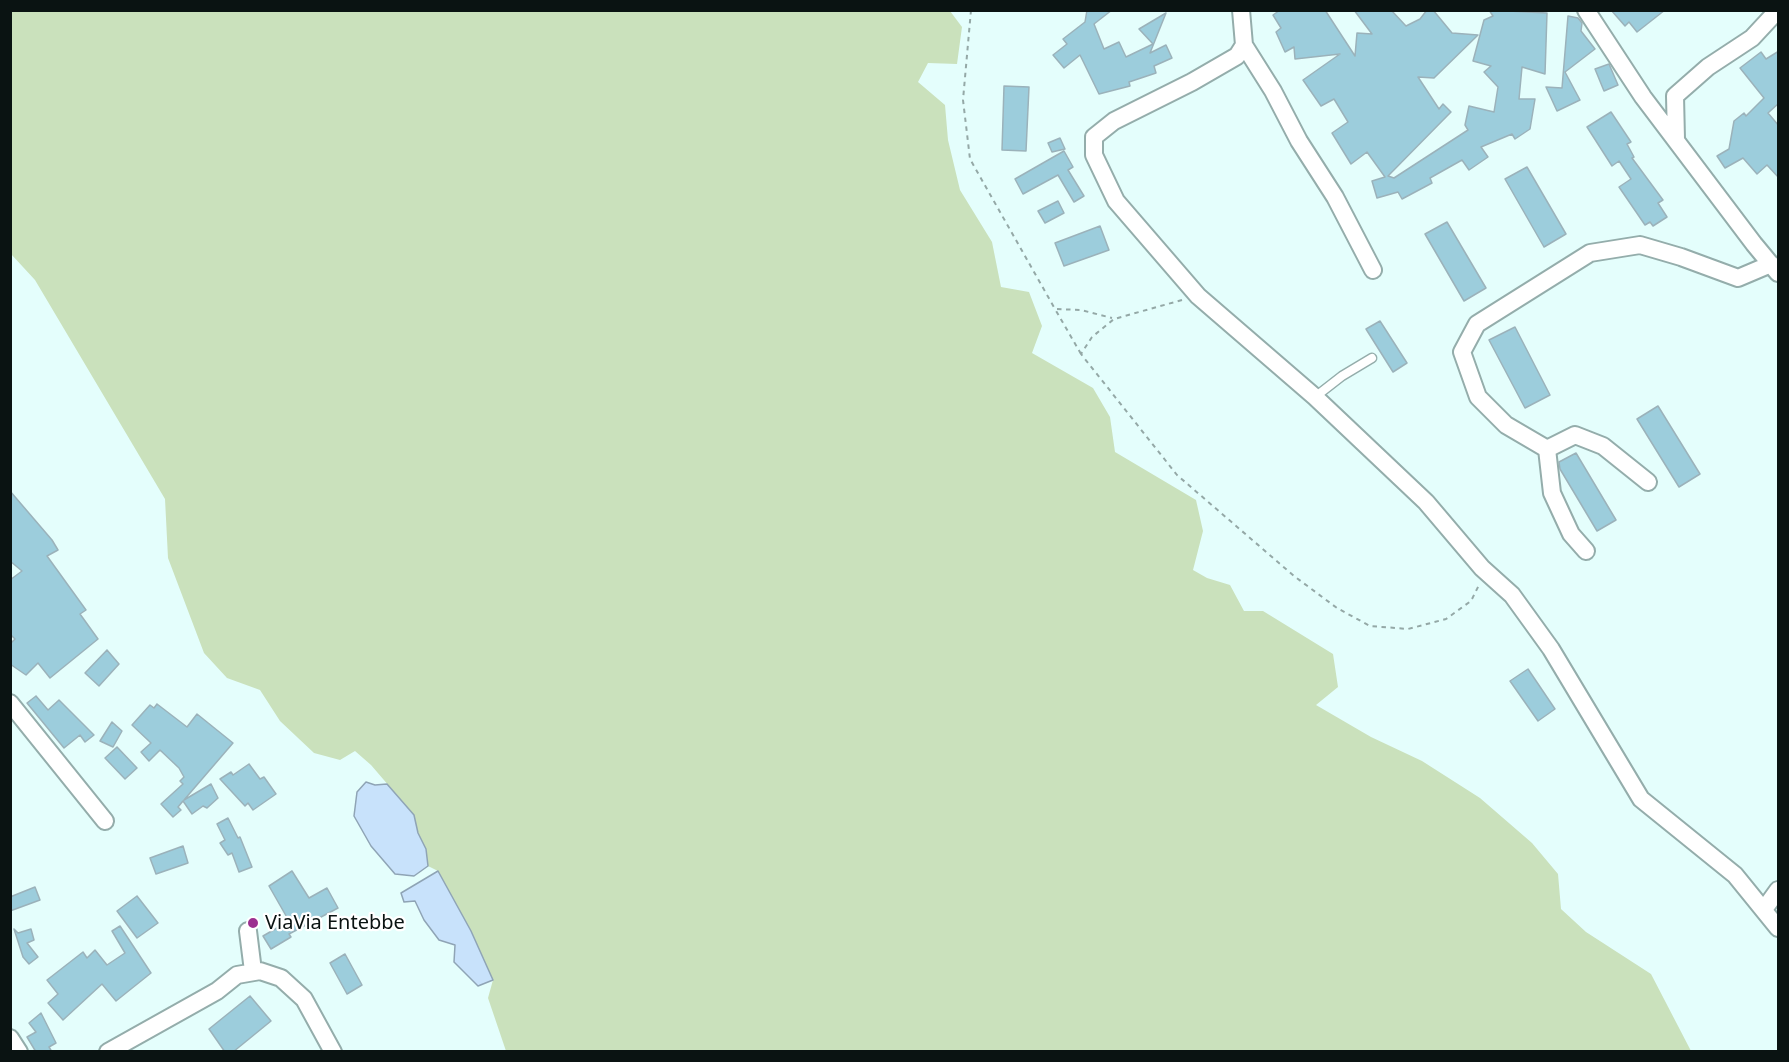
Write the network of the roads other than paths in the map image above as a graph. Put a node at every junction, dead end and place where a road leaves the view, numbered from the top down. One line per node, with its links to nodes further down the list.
1 (1241, 10): 4 (street)
2 (1586, 10): 5 (street)
3 (1778, 10): 5 (street)
4 (1244, 45): 7 (street); 9 (street)
5 (1676, 139): 6 (street)
6 (1775, 269): 10 (street)
7 (1373, 270)
8 (1372, 358): 9 (lane)
9 (1315, 397): 16 (street)
10 (1547, 449): 11 (street); 12 (street)
11 (1648, 482)
12 (1586, 551)
13 (10, 702): 14 (street)
14 (105, 821)
15 (1779, 890): 16 (street)
16 (1765, 908): 17 (street)
17 (1779, 928)
18 (248, 931): 19 (street)
19 (253, 971): 22 (street); 23 (street)
20 (10, 1038): 21 (street)
21 (19, 1052)
22 (108, 1052)
23 (333, 1052)

